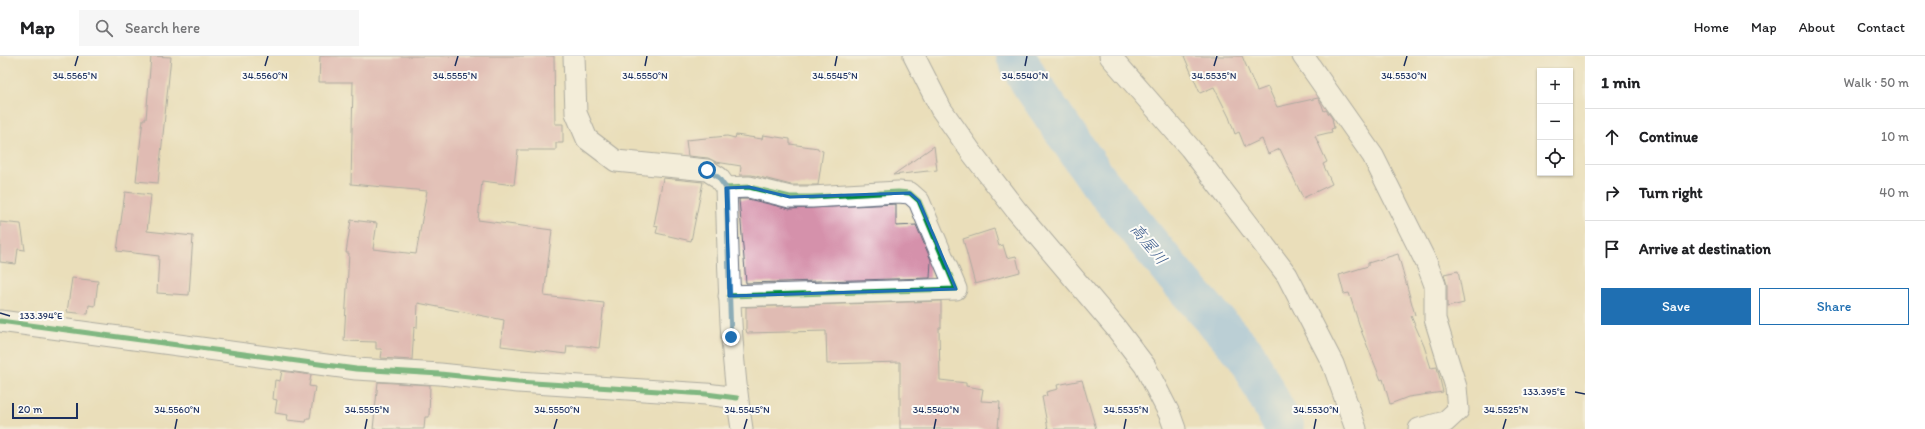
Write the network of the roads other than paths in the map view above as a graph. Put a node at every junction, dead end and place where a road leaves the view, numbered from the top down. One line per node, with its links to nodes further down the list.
1 (574, 56): 5 (street)
2 (914, 56): 11 (street)
3 (1110, 56): 12 (street)
4 (1303, 56): 9 (street)
5 (726, 188): 6 (street); 6 (street)
6 (729, 296): 8 (street)
7 (0, 321): 8 (street)
8 (737, 398): 10 (street)
9 (1427, 428)
10 (742, 429)
11 (1175, 429)
12 (1356, 429)

